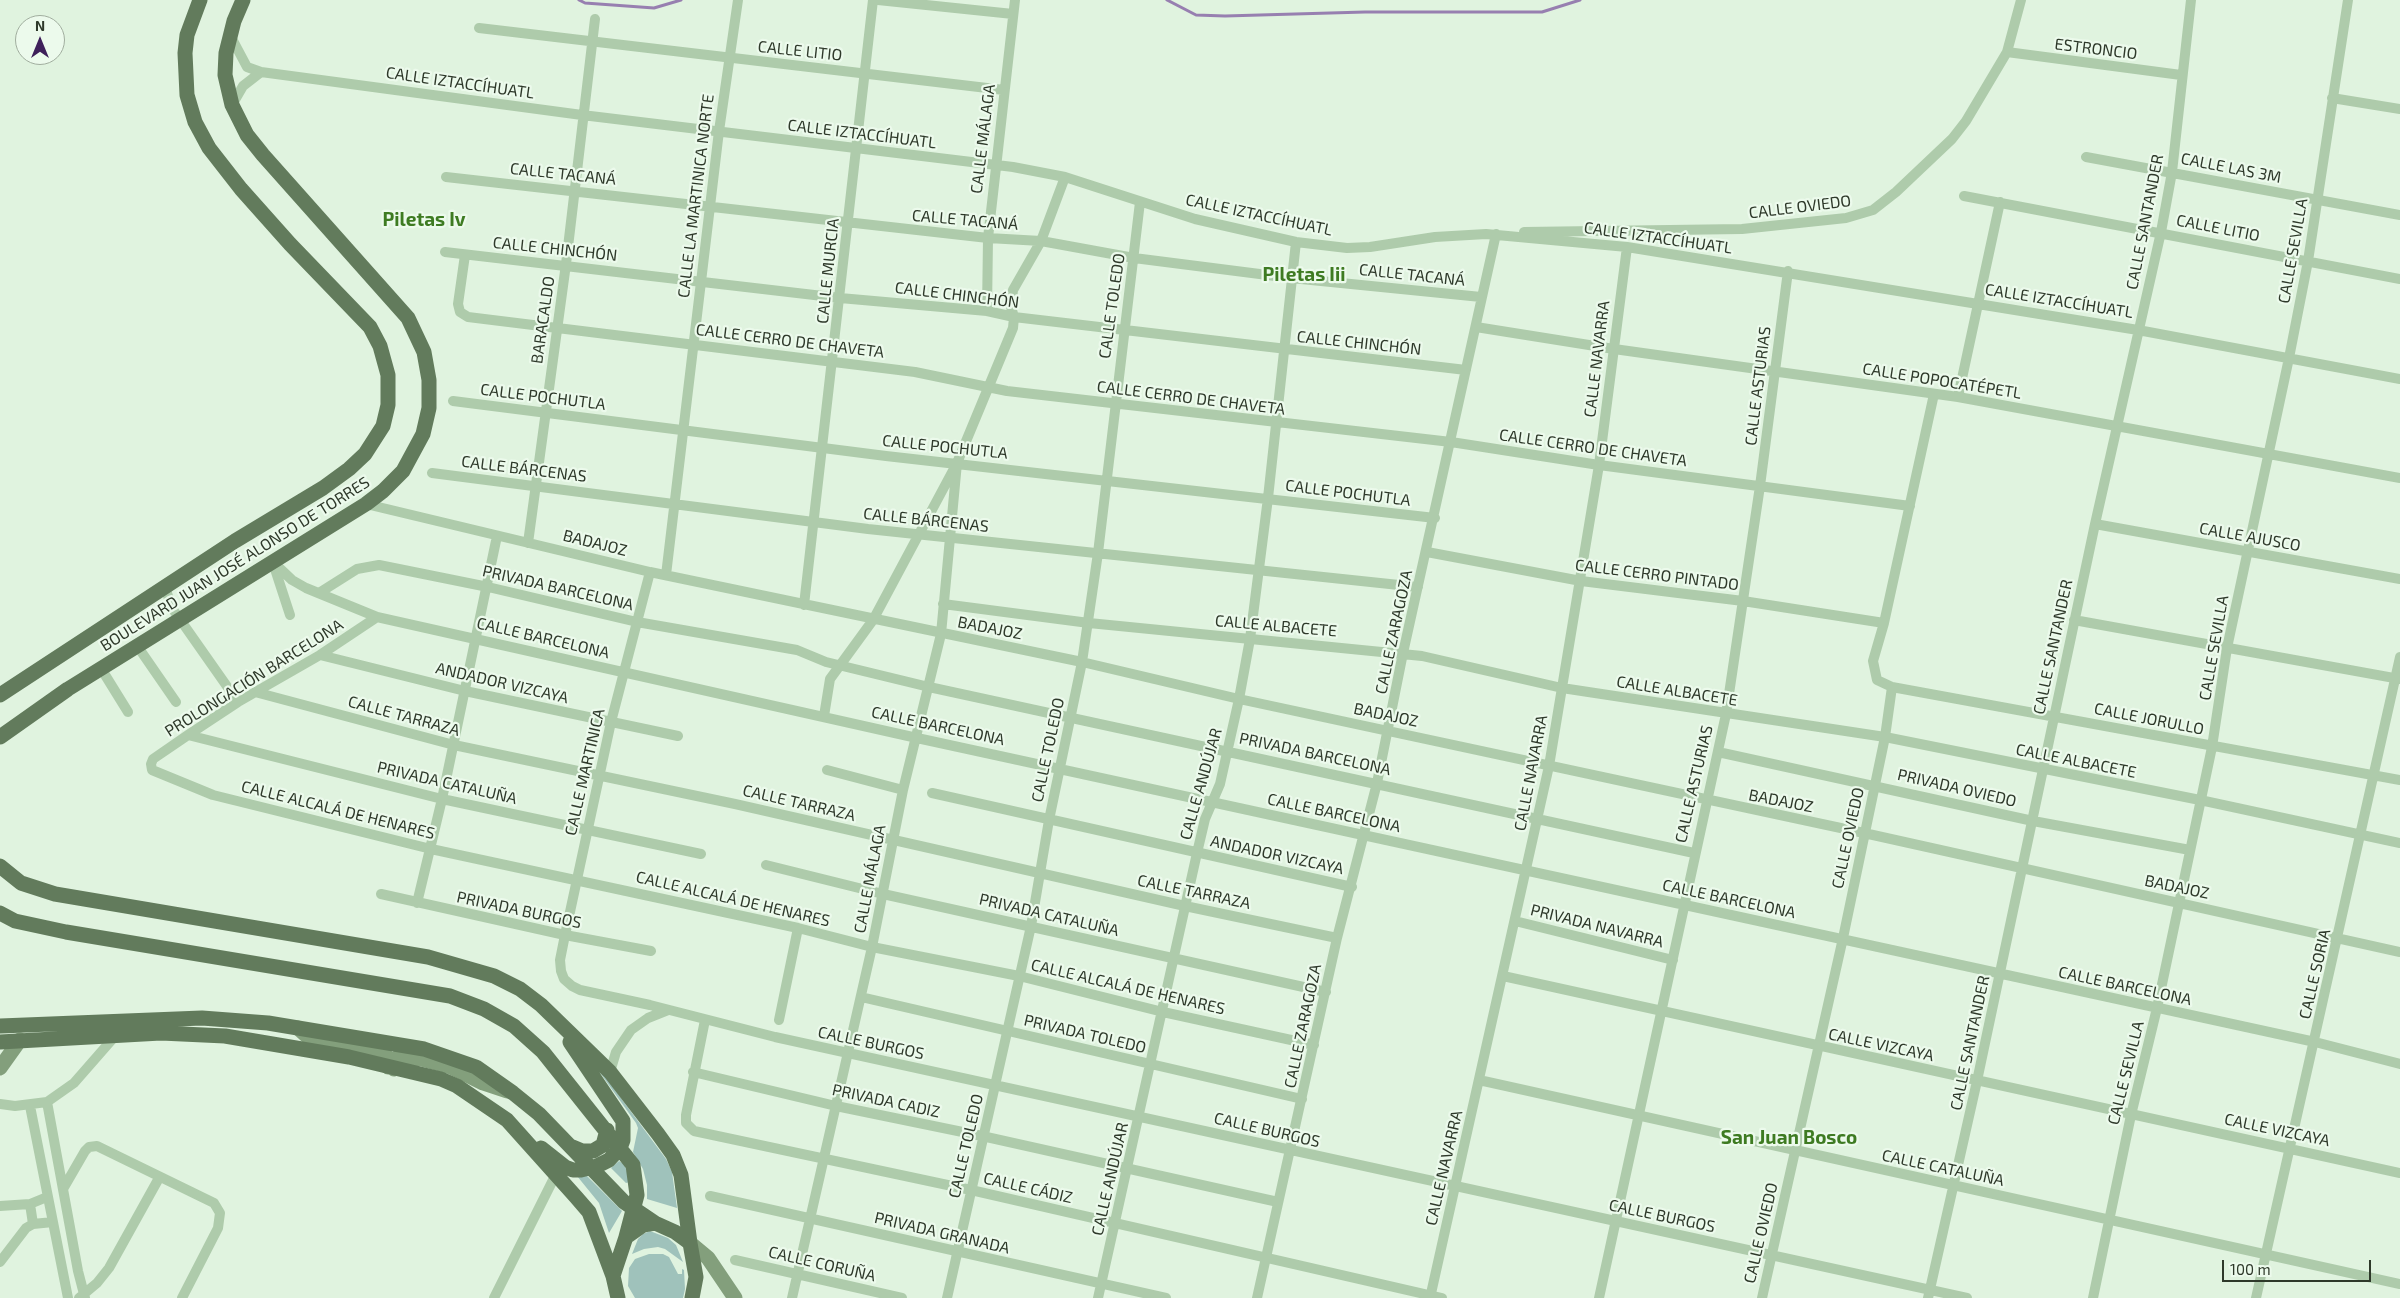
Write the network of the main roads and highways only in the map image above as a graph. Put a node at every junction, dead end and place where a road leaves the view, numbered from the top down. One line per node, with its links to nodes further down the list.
1 (200, 0): 3 (main road, BOULEVARD JUAN JOSÉ ALONSO DE TORRES)
2 (243, 0): 4 (main road, BOULEVARD JUAN JOSÉ ALONSO DE TORRES)
3 (0, 695)
4 (0, 737)
5 (0, 866): 7 (main road)
6 (0, 914): 15 (main road)
7 (562, 1025): 18 (main road); 23 (main road)
8 (0, 1026): 9 (main road)
9 (298, 1028): 12 (main road); 14 (main road)
10 (20, 1040): 11 (main road); 12 (main road); 13 (main road)
11 (0, 1042)
12 (392, 1066): 14 (main road); 16 (main road)
13 (0, 1068)
14 (513, 1093): 17 (main road)
15 (607, 1130): 17 (main road); 18 (main road)
16 (524, 1139): 19 (main road); 24 (main road)
17 (566, 1144): 19 (main road)
18 (620, 1148): 19 (main road); 20 (main road)
19 (590, 1169): 20 (main road)
20 (634, 1211): 21 (main road); 22 (main road)
21 (655, 1223): 22 (main road); 23 (main road)
22 (626, 1237): 24 (main road)
23 (690, 1243): 26 (main road); 27 (main road)
24 (613, 1276): 25 (main road)
25 (618, 1298)
26 (692, 1298)
27 (735, 1298)

